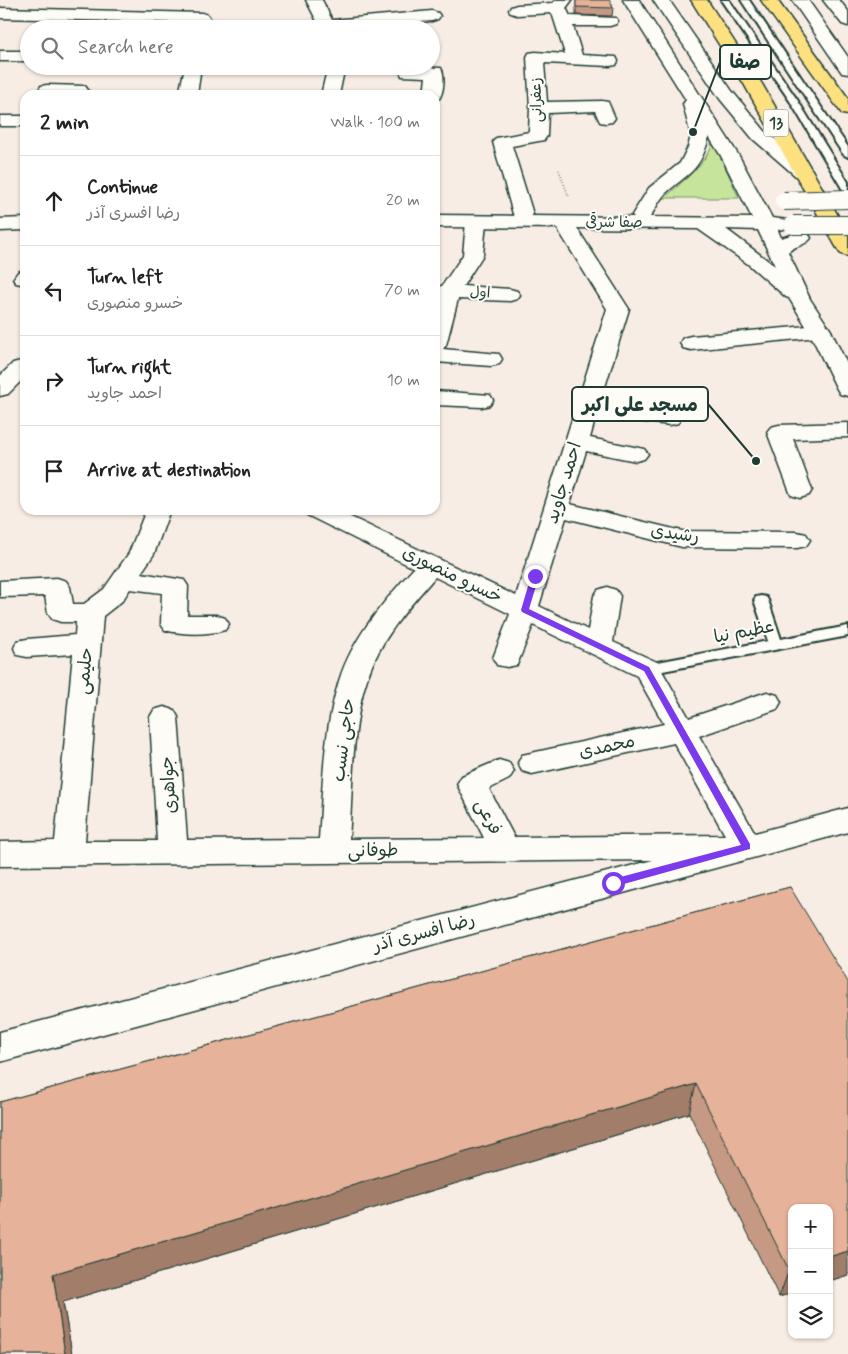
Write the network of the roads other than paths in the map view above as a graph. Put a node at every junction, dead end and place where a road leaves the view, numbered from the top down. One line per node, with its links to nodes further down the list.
1 (205, 0): 16 (street)
2 (314, 0): 17 (street)
3 (631, 0): 34 (street)
4 (661, 0): 41 (street)
5 (699, 0): 41 (highway, 13)
6 (725, 0): 42 (lane)
7 (745, 0): 40 (lane)
8 (769, 0): 36 (highway)
9 (800, 0): 25 (street)
10 (831, 0): 20 (street)
11 (434, 9): 18 (street)
12 (517, 10): 13 (street)
13 (562, 10): 19 (street); 23 (street)
14 (0, 12): 15 (street)
15 (146, 20)
16 (202, 20)
17 (324, 20)
18 (369, 20)
19 (610, 21)
20 (848, 21)
21 (20, 57): 22 (street)
22 (1, 58)
23 (575, 60): 24 (street); 35 (street, زعفرانی)
24 (610, 61)
25 (848, 69)
26 (191, 75): 31 (street)
27 (335, 75): 32 (street)
28 (435, 75): 33 (street)
29 (47, 90): 30 (street)
30 (79, 90)
31 (189, 90)
32 (331, 90)
33 (433, 90)
34 (688, 91): 43 (street); 49 (street)
35 (539, 108): 37 (street); 50 (street, زعفرانی)
36 (848, 110)
37 (606, 118)
38 (0, 121): 39 (street)
39 (20, 121)
40 (848, 154)
41 (806, 174): 60 (highway, 13)
42 (848, 190)
43 (749, 192): 52 (street); 53 (street)
44 (848, 200): 53 (street, bridge)
45 (0, 211): 46 (street)
46 (20, 212)
47 (848, 212): 53 (street)
48 (440, 214): 50 (street, صفا شرقی)
49 (642, 214): 51 (street, صفا شرقی); 52 (street, صفا شرقی)
50 (523, 218): 51 (street, صفا شرقی); 55 (street, صفا شرقی)
51 (562, 218): 56 (street, صفا شرقی); 77 (street, احمد جاوید)
52 (762, 219): 53 (street, صفا شرقی); 56 (street, صفا شرقی); 61 (street)
53 (792, 219): 59 (street, bridge); 60 (street); 61 (street)
54 (440, 222): 55 (street, صفا شرقی)
55 (476, 222): 62 (street)
56 (698, 223): 64 (street)
57 (20, 224): 58 (street)
58 (0, 225)
59 (848, 225)
60 (848, 247)
61 (778, 251): 64 (street)
62 (442, 292): 63 (street, اول); 65 (street)
63 (510, 295)
64 (800, 299): 66 (street)
65 (440, 307)
66 (820, 331): 67 (street); 74 (street)
67 (691, 343)
68 (440, 354): 70 (street)
69 (0, 358): 71 (street)
70 (490, 359)
71 (20, 368)
72 (20, 372): 73 (street)
73 (0, 389)
74 (848, 389)
75 (440, 398): 76 (street)
76 (482, 400)
77 (587, 408): 78 (street); 80 (street, احمد جاوید)
78 (670, 418)
79 (848, 430): 82 (street)
80 (577, 442): 81 (street); 83 (street, احمد جاوید)
81 (636, 454)
82 (800, 490)
83 (556, 508): 86 (street, رشیدی); 92 (street, احمد جاوید)
84 (156, 515): 88 (street)
85 (333, 515): 87 (street, خسرو منصوری)
86 (797, 540)
87 (431, 565): 92 (street, خسرو منصوری); 110 (street, حاجی نسب)
88 (124, 580): 93 (street); 94 (street)
89 (1, 589): 93 (street)
90 (608, 596): 98 (street)
91 (761, 600): 97 (lane)
92 (525, 610): 98 (street, خسرو منصوری); 100 (street, احمد جاوید)
93 (90, 613): 96 (street, حلیمی)
94 (216, 624)
95 (848, 631): 97 (lane, عظیم نیا)
96 (88, 643): 99 (street); 113 (street, حلیمی)
97 (776, 645): 101 (lane, عظیم نیا)
98 (599, 646): 101 (street, خسرو منصوری)
99 (27, 648)
100 (507, 658)
101 (647, 669): 104 (street)
102 (767, 702): 104 (street)
103 (164, 717): 111 (street, جواهری)
104 (682, 731): 105 (street, محمدی); 108 (street)
105 (532, 763)
106 (498, 771): 109 (street, فرعی)
107 (848, 820): 108 (street, رضا افسری آذر)
108 (747, 847): 109 (street, طوفانی); 114 (street, رضا افسری آذر)
109 (504, 849): 110 (street, طوفانی)
110 (333, 851): 111 (street, طوفانی)
111 (173, 853): 113 (street, طوفانی)
112 (0, 854): 113 (street, طوفانی)
113 (70, 854)
114 (0, 1047)

